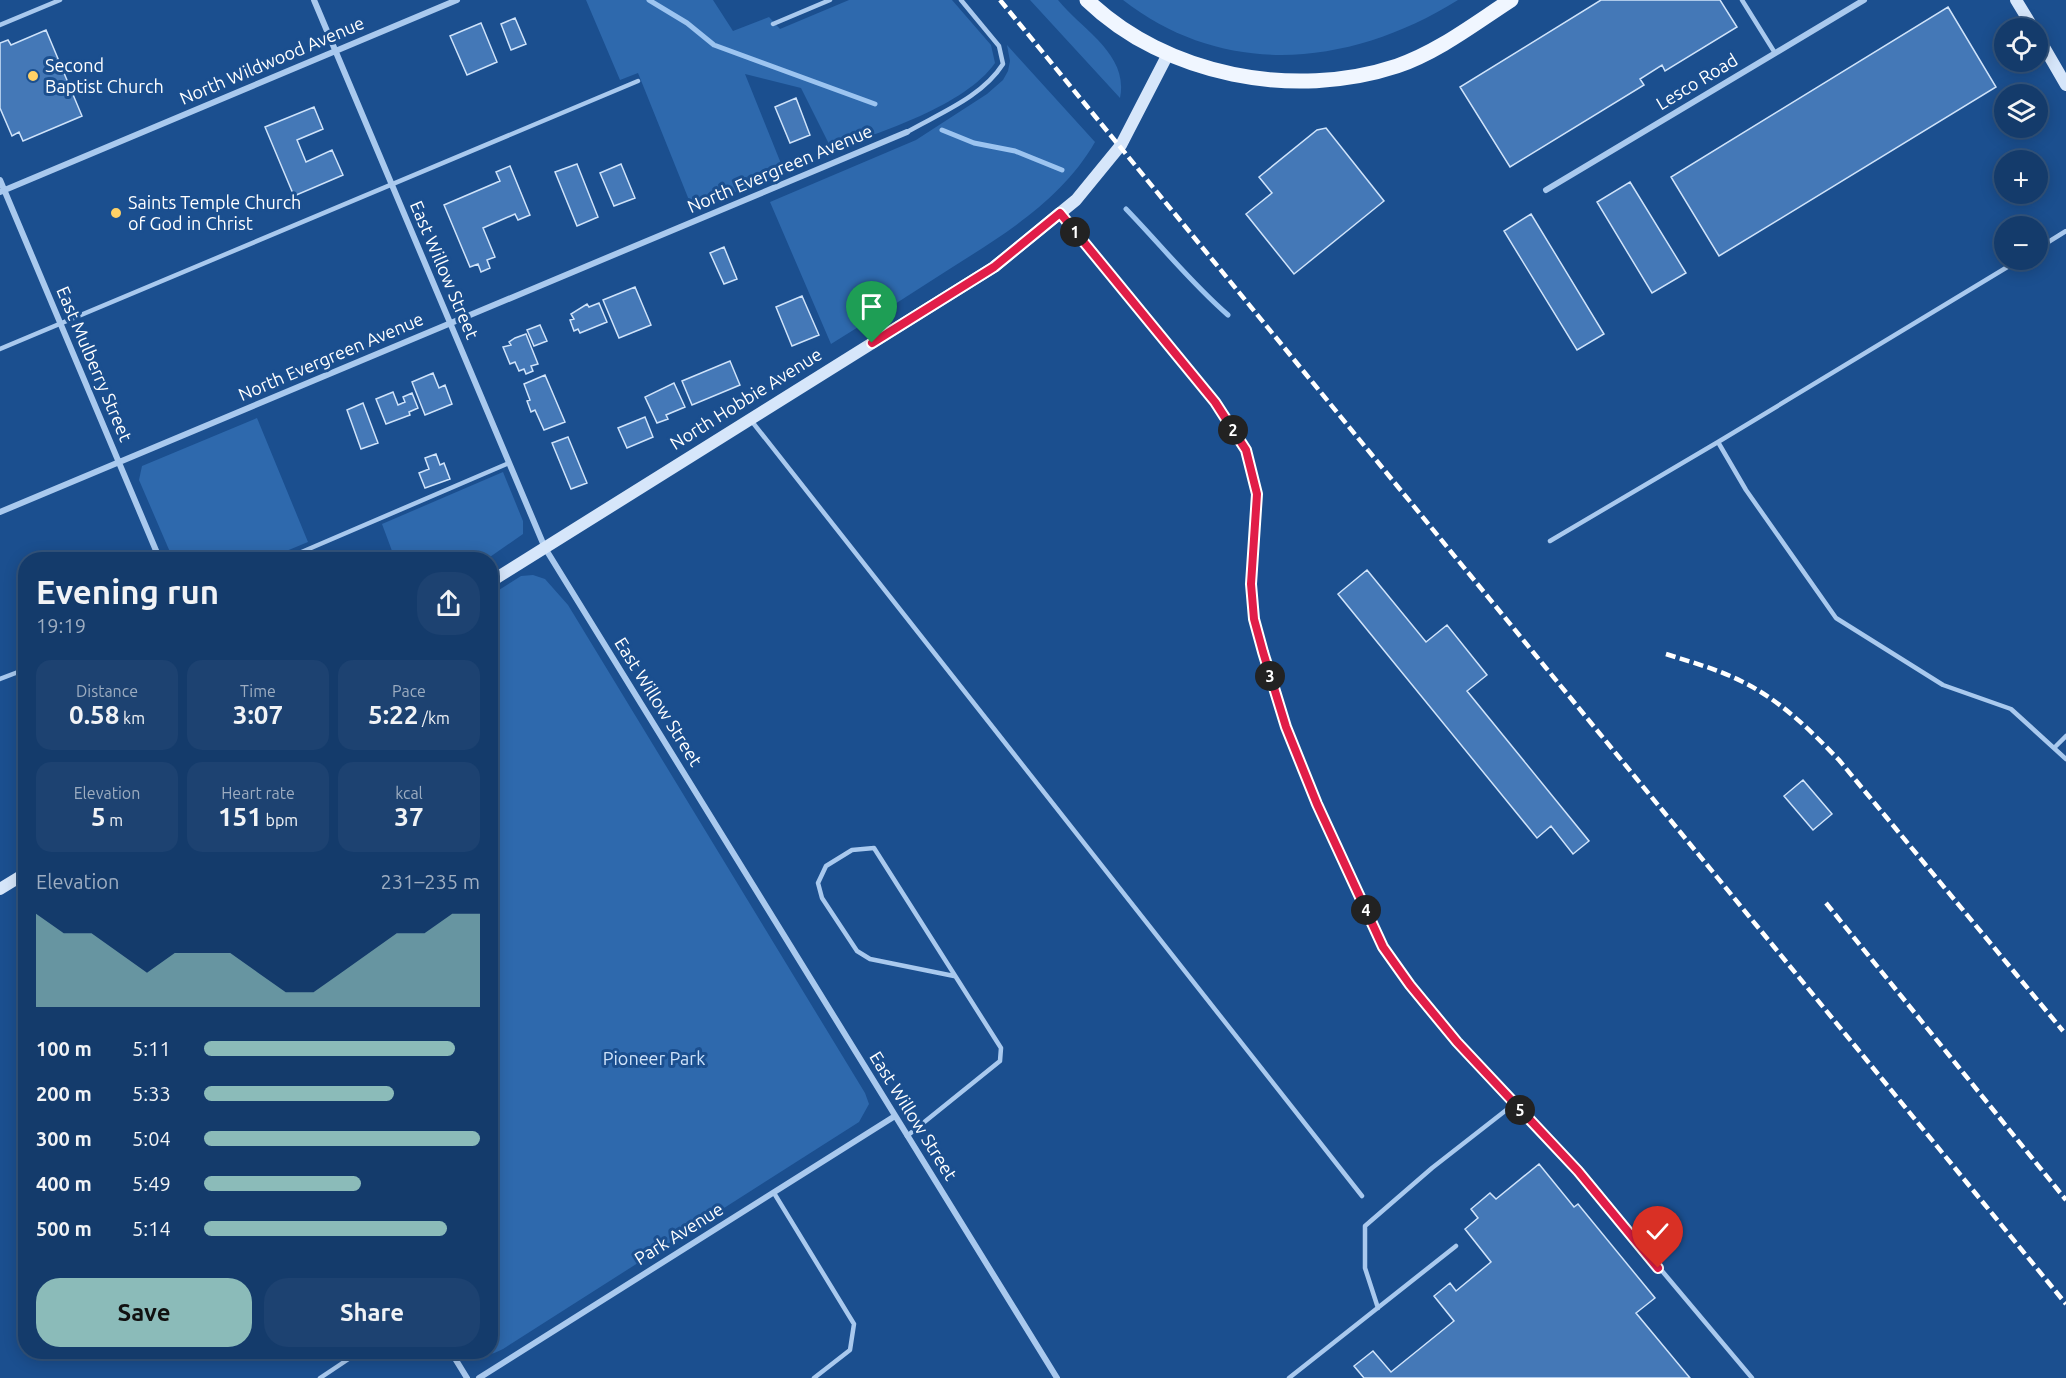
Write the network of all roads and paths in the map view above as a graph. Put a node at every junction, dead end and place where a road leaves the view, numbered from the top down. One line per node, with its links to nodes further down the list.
1 (60, 0): 13 (lane)
2 (315, 0): 14 (street, East Willow Street)
3 (457, 0): 14 (street, North Wildwood Avenue)
4 (830, 0): 12 (lane)
5 (961, 0): 20 (lane)
6 (1087, 0): 16 (main road)
7 (1511, 0): 16 (main road)
8 (1742, 0): 15 (lane)
9 (1864, 0): 15 (street, Lesco Road)
10 (2016, 0): 11 (main road)
11 (2027, 18)
12 (773, 24)
13 (0, 25)
14 (336, 51): 22 (street, East Willow Street); 24 (street, North Wildwood Avenue)
15 (1775, 53): 23 (street, Lesco Road)
16 (1168, 54): 25 (main road, North Hobbie Avenue)
17 (2048, 54): 19 (main road)
18 (638, 81): 22 (lane)
19 (2066, 85)
20 (907, 132): 29 (street, North Evergreen Avenue)
21 (0, 180): 24 (street, East Mulberry Street)
22 (392, 184): 29 (street, East Willow Street); 30 (lane)
23 (1546, 190)
24 (2, 191): 30 (street, East Mulberry Street)
25 (1060, 213): 32 (main road, North Hobbie Avenue); 50 (lane)
26 (2066, 231): 27 (lane)
27 (2048, 242)
28 (2002, 270): 33 (lane)
29 (450, 323): 34 (street, North Evergreen Avenue); 35 (street, East Willow Street)
30 (61, 324): 31 (lane); 34 (street, East Mulberry Street)
31 (0, 349)
32 (750, 419): 38 (main road, North Hobbie Avenue); 54 (lane)
33 (1718, 442): 37 (lane); 45 (lane)
34 (119, 462): 36 (street, North Evergreen Avenue); 39 (street, East Mulberry Street)
35 (509, 463): 38 (street, East Willow Street); 40 (lane)
36 (0, 512)
37 (1550, 541)
38 (545, 548): 41 (main road, North Hobbie Avenue); 51 (street, East Willow Street)
39 (157, 552)
40 (302, 552)
41 (498, 577)
42 (18, 672): 43 (lane)
43 (0, 680)
44 (2066, 736): 45 (lane)
45 (2055, 747): 46 (lane)
46 (2066, 759)
47 (18, 878): 48 (main road)
48 (0, 889)
49 (954, 976): 49 (lane); 52 (lane)
50 (1514, 1104): 56 (lane); 65 (lane)
51 (896, 1116): 52 (street, East Willow Street); 53 (street, Park Avenue)
52 (908, 1136): 63 (street, East Willow Street)
53 (774, 1193): 61 (street, Park Avenue); 62 (lane)
54 (1362, 1196)
55 (1456, 1246): 56 (lane)
56 (1378, 1308): 64 (lane)
57 (348, 1359): 59 (lane)
58 (455, 1359): 60 (street)
59 (320, 1378)
60 (467, 1378)
61 (479, 1378)
62 (814, 1378)
63 (1057, 1378)
64 (1289, 1378)
65 (1752, 1378)

